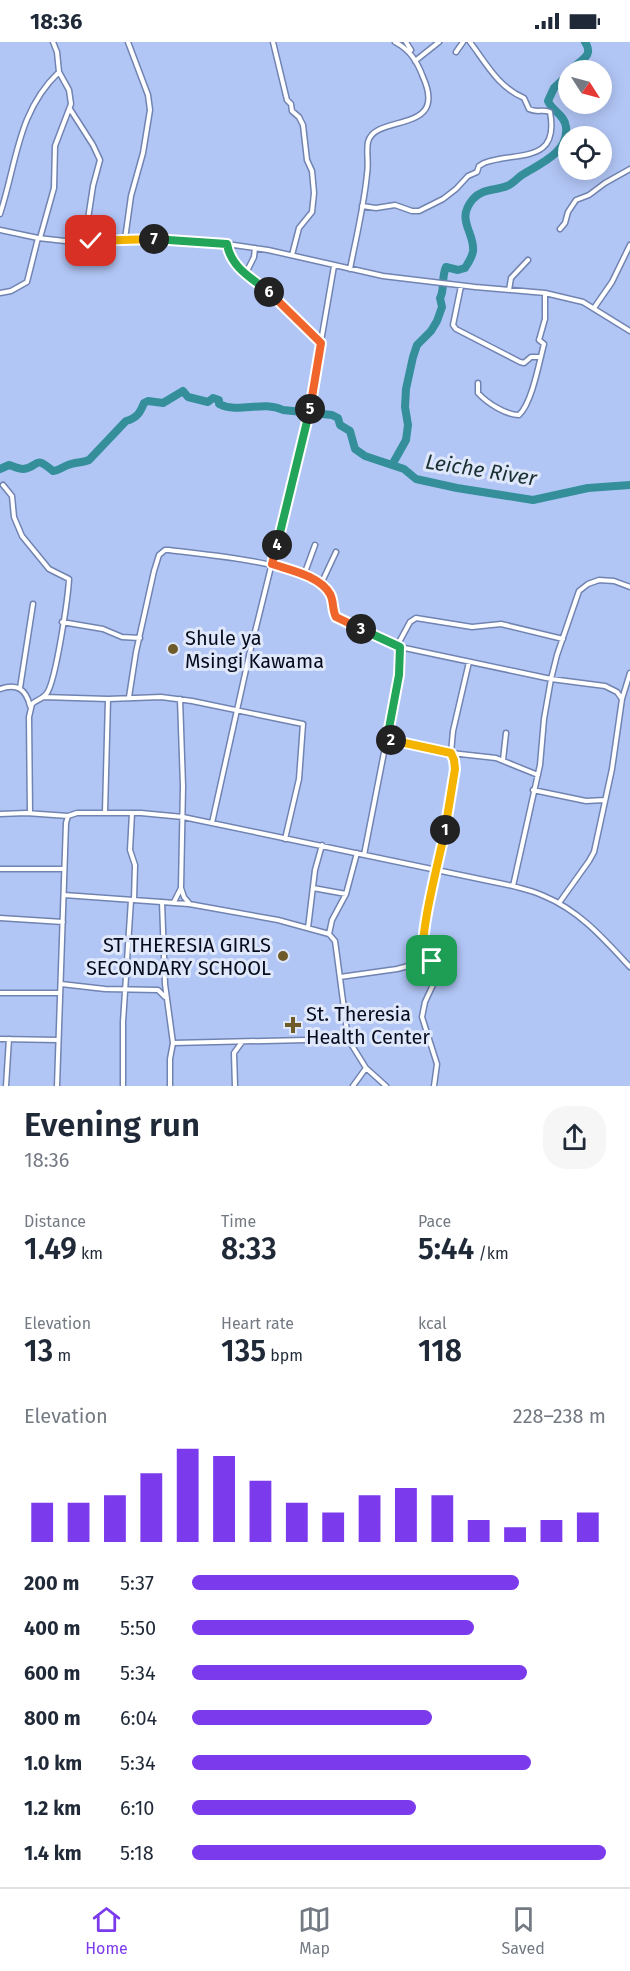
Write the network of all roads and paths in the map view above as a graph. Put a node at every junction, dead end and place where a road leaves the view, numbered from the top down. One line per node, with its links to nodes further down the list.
1 (53, 42): 12 (street)
2 (128, 42): 21 (street)
3 (273, 42): 25 (street)
4 (395, 42): 10 (street)
5 (406, 42): 10 (street)
6 (439, 42): 11 (street)
7 (470, 42): 15 (street)
8 (461, 44): 9 (street)
9 (456, 52)
10 (412, 54): 11 (street)
11 (416, 61): 15 (street)
12 (58, 72): 13 (street); 16 (street)
13 (70, 109): 19 (street); 20 (street)
14 (630, 169): 17 (street)
15 (362, 206): 28 (street)
16 (0, 214)
17 (560, 229)
18 (0, 232): 19 (street)
19 (39, 238): 20 (street); 32 (street)
20 (118, 239): 21 (street)
21 (125, 239): 22 (street)
22 (227, 244): 24 (street); 29 (street)
23 (630, 245): 34 (street)
24 (255, 248): 25 (street); 29 (street)
25 (292, 255): 27 (street)
26 (528, 260): 31 (street)
27 (334, 266): 28 (street); 36 (street)
28 (350, 270): 30 (street)
29 (245, 274): 36 (street)
30 (461, 286): 31 (street); 37 (street)
31 (509, 290): 33 (street)
32 (0, 293)
33 (545, 293): 34 (street); 37 (street)
34 (594, 308): 35 (street)
35 (630, 332)
36 (321, 343): 42 (street)
37 (541, 357): 38 (street)
38 (478, 383)
39 (3, 485): 47 (street)
40 (315, 544): 43 (street)
41 (336, 552): 44 (street)
42 (272, 564): 43 (street); 48 (street); 62 (street)
43 (304, 575): 44 (street)
44 (321, 584): 50 (street)
45 (630, 587): 49 (street)
46 (33, 604): 54 (street)
47 (62, 622): 48 (street); 57 (street)
48 (140, 638): 56 (street)
49 (563, 639): 50 (street); 53 (street)
50 (398, 646): 51 (street); 64 (street)
51 (469, 662): 53 (street); 65 (street)
52 (630, 673): 60 (street)
53 (551, 679): 60 (street); 67 (street)
54 (20, 688): 55 (street); 61 (street)
55 (0, 689)
56 (129, 697): 58 (street); 59 (street)
57 (43, 698): 58 (street); 61 (street)
58 (108, 699): 71 (street)
59 (180, 699): 62 (street); 75 (street)
60 (622, 699): 69 (street)
61 (30, 707): 70 (street)
62 (236, 711): 76 (street); 77 (street)
63 (507, 733): 66 (street)
64 (387, 739): 65 (street); 80 (street)
65 (451, 753): 66 (street); 83 (street)
66 (503, 760): 67 (street)
67 (538, 775): 68 (street)
68 (533, 790): 69 (street); 84 (street)
69 (605, 800): 92 (street)
70 (30, 813): 73 (street); 74 (street)
71 (105, 813): 72 (street); 74 (street)
72 (132, 813): 75 (street); 89 (street)
73 (0, 814)
74 (68, 816): 82 (street)
75 (183, 817): 76 (street); 85 (street)
76 (212, 823): 77 (street)
77 (285, 839): 78 (street)
78 (322, 845): 79 (street); 86 (street)
79 (357, 853): 80 (street); 87 (street)
80 (364, 855): 83 (street)
81 (0, 869): 82 (street)
82 (64, 869): 88 (street)
83 (437, 870): 84 (street); 98 (street)
84 (513, 885): 92 (street)
85 (181, 888): 91 (street); 93 (street)
86 (312, 888): 87 (street); 96 (street)
87 (346, 894): 97 (street)
88 (64, 895): 89 (street); 95 (street)
89 (132, 900): 90 (street); 103 (street)
90 (162, 902): 91 (street); 102 (street)
91 (173, 902): 93 (street)
92 (559, 903): 99 (street)
93 (189, 904): 96 (street)
94 (0, 918): 95 (street)
95 (63, 922): 101 (street)
96 (308, 928): 97 (street)
97 (329, 933): 100 (street)
98 (427, 961): 100 (street); 122 (street)
99 (630, 967)
100 (340, 977): 110 (street)
101 (61, 984): 103 (street); 106 (street)
102 (165, 984): 104 (street); 107 (street)
103 (125, 989): 104 (street); 117 (street)
104 (158, 990): 107 (street)
105 (0, 993): 106 (street)
106 (60, 993): 111 (street)
107 (166, 998): 113 (street)
108 (0, 1039): 109 (street)
109 (9, 1039): 111 (street); 115 (street)
110 (348, 1039): 112 (street); 114 (street)
111 (58, 1040): 116 (street)
112 (242, 1042): 113 (street); 119 (street)
113 (173, 1043): 118 (street)
114 (366, 1068): 120 (street); 121 (street)
115 (6, 1086)
116 (57, 1086)
117 (123, 1086)
118 (170, 1086)
119 (235, 1086)
120 (353, 1086)
121 (386, 1086)
122 (434, 1086)

